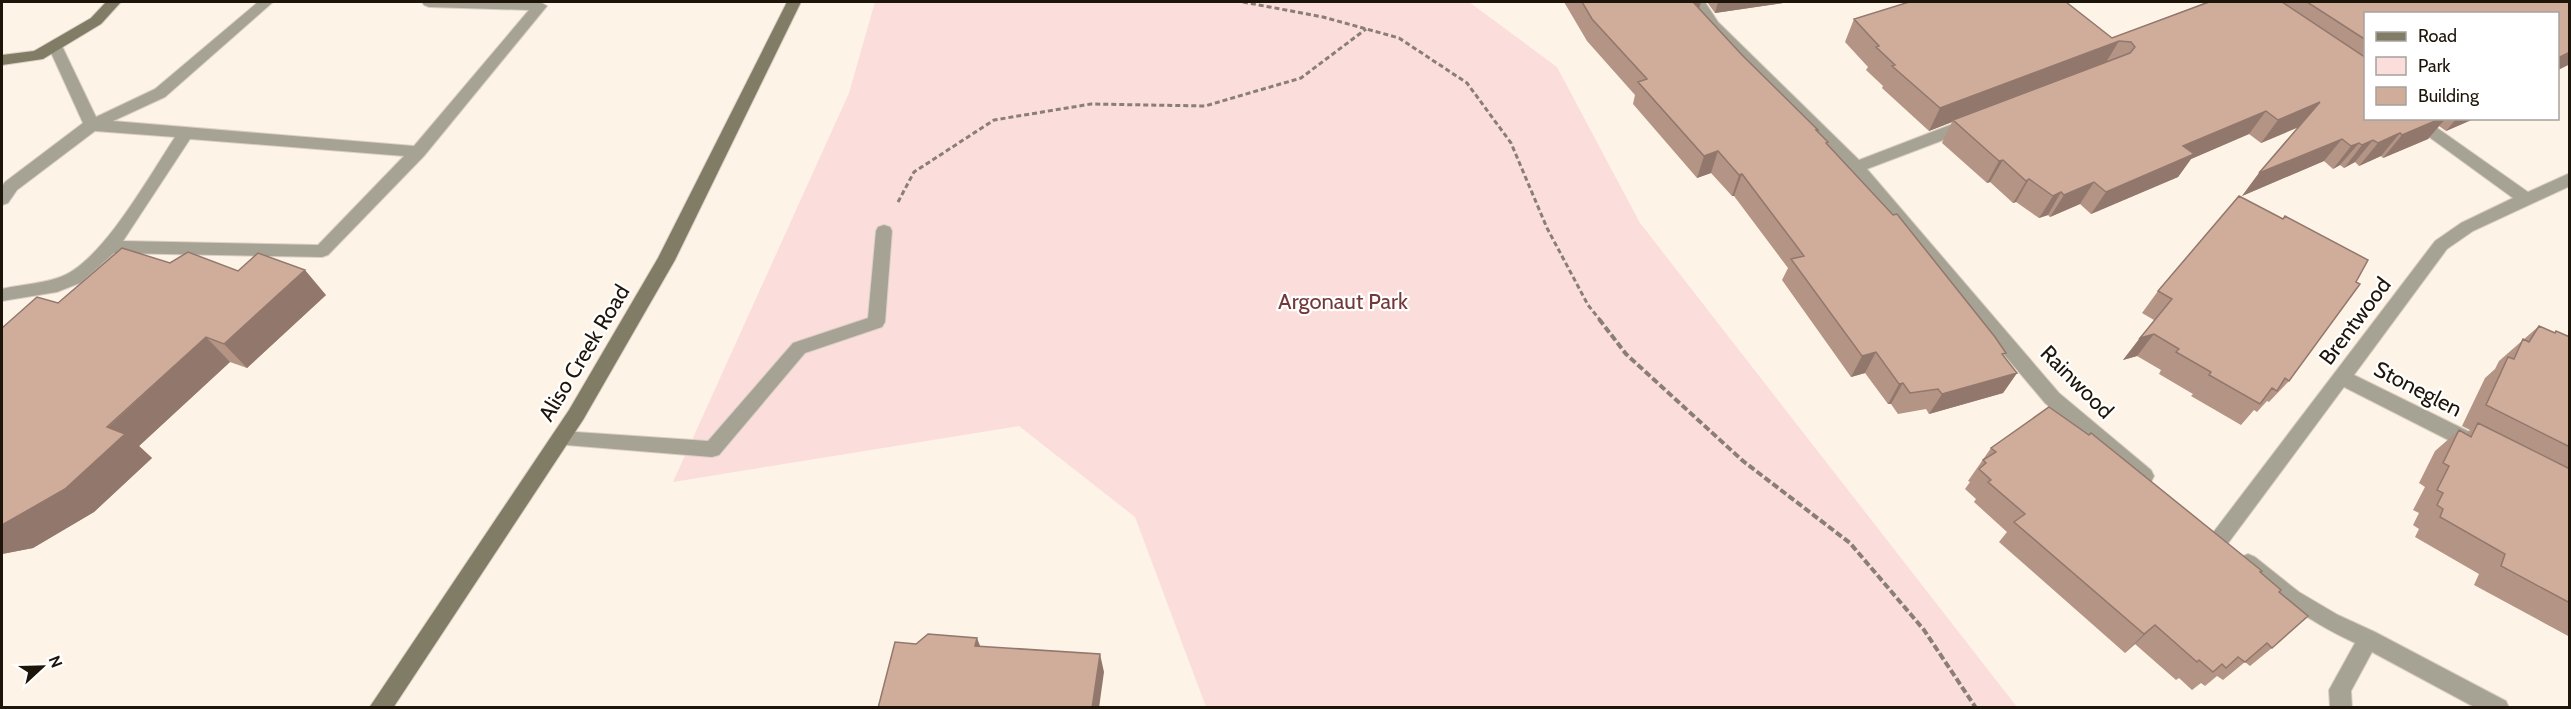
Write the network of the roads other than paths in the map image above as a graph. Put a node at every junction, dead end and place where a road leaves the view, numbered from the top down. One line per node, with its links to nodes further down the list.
1 (114, 2): 6 (main road)
2 (266, 2): 10 (street)
3 (429, 2): 12 (street)
4 (794, 2): 21 (main road, Aliso Creek Road)
5 (1698, 2): 13 (street, Rainwood)
6 (55, 46): 7 (main road); 10 (street)
7 (2, 60)
8 (1989, 117): 13 (street)
9 (2414, 120): 16 (street)
10 (92, 125): 11 (street); 15 (street)
11 (186, 134): 12 (street); 18 (street)
12 (418, 152): 18 (street)
13 (1856, 167): 23 (street, Rainwood)
14 (2570, 179): 16 (street, Brentwood)
15 (2, 199)
16 (2526, 199): 20 (street, Brentwood)
17 (884, 231): 21 (street)
18 (110, 247): 19 (street)
19 (2, 296)
20 (2342, 377): 22 (street, Stoneglen); 25 (street, Brentwood)
21 (561, 439): 27 (main road, Aliso Creek Road)
22 (2497, 456)
23 (2157, 488)
24 (2201, 525): 25 (street)
25 (2219, 540): 26 (street)
26 (2368, 639): 28 (street); 29 (street)
27 (380, 708)
28 (2341, 708)
29 (2498, 708)

